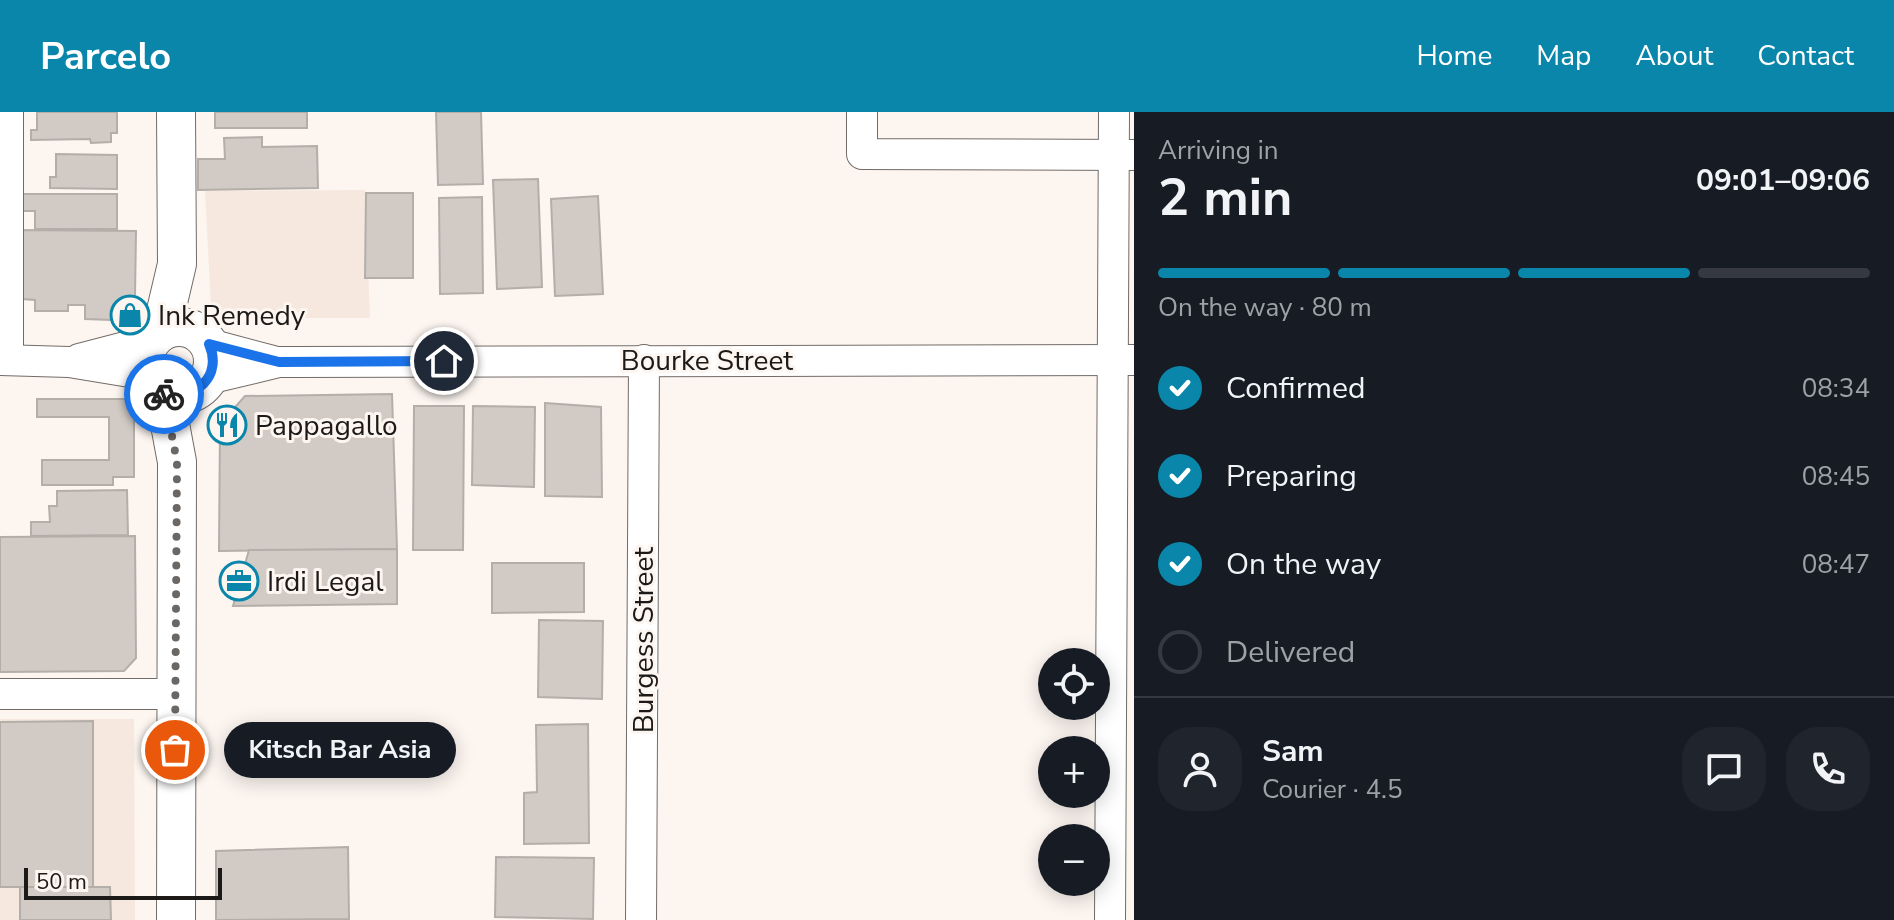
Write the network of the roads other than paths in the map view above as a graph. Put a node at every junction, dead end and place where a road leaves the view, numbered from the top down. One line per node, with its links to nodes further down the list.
1 (8, 112): 6 (street)
2 (176, 112): 7 (main road)
3 (862, 112): 5 (street)
4 (1114, 112): 5 (street)
5 (1124, 155): 9 (street)
6 (4, 360): 7 (street, Bourke Street)
7 (180, 360): 8 (street, Bourke Street); 11 (main road)
8 (644, 360): 9 (street, Bourke Street); 13 (street, Burgess Street)
9 (1123, 360): 14 (street)
10 (0, 694): 11 (street)
11 (175, 694): 12 (main road)
12 (176, 920)
13 (641, 920)
14 (1110, 920)

